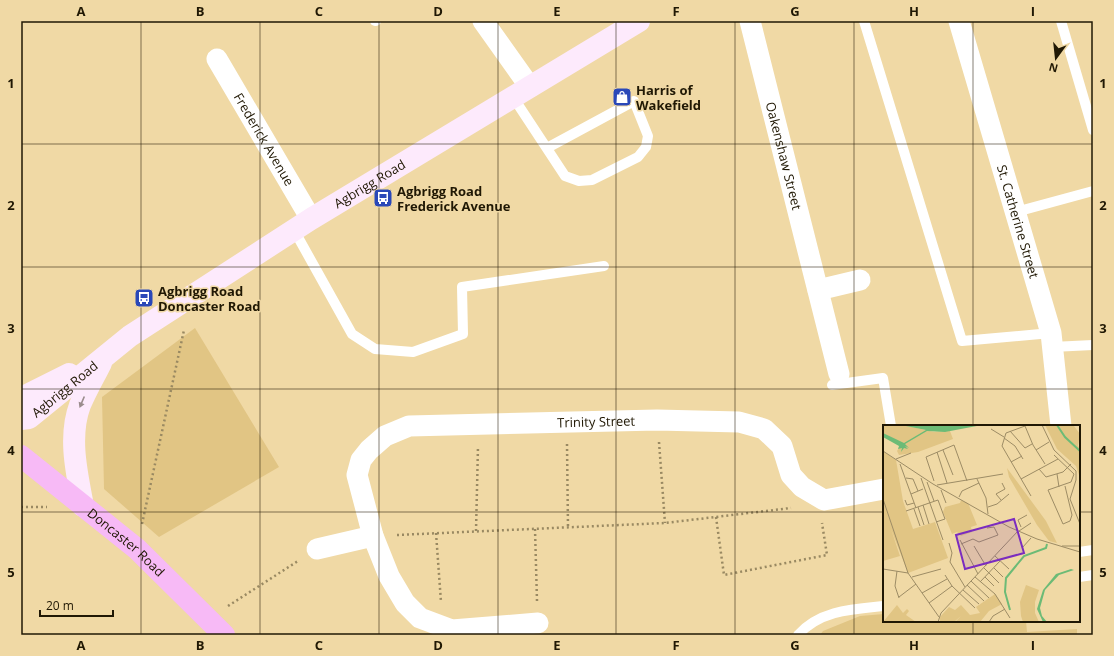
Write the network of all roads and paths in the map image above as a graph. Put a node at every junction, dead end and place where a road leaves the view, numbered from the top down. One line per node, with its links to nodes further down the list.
1 (483, 21): 8 (street)
2 (640, 21): 8 (main road, Agbrigg Road)
3 (750, 21): 16 (street, Oakenshaw Street)
4 (864, 21): 18 (lane)
5 (959, 21): 12 (street, St. Catherine Street)
6 (1061, 21): 9 (lane)
7 (217, 59): 13 (street, Frederick Avenue)
8 (522, 92): 10 (lane); 13 (main road, Agbrigg Road)
9 (1093, 130)
10 (546, 148): 10 (lane)
11 (1093, 191): 12 (lane)
12 (1016, 212): 18 (street, St. Catherine Street)
13 (302, 224): 14 (lane); 17 (main road, Agbrigg Road)
14 (604, 266)
15 (860, 280): 16 (street)
16 (818, 290): 21 (street, Oakenshaw Street)
17 (191, 298): 20 (main road, Agbrigg Road); 40 (path)
18 (1052, 340): 19 (lane); 28 (street, St. Catherine Street)
19 (1093, 344)
20 (106, 355): 22 (main road, Agbrigg Road); 23 (main road, Agbrigg Road); 32 (main road, one-way to 32)
21 (836, 380): 27 (lane)
22 (24, 395)
23 (21, 420)
24 (657, 420): 25 (street, Trinity Street); 31 (street, Trinity Street); 34 (path)
25 (566, 423): 26 (street, Trinity Street); 35 (path)
26 (478, 424): 37 (path); 39 (street, Trinity Street)
27 (891, 425)
28 (1061, 425)
29 (21, 456): 32 (highway, Doncaster Road)
30 (883, 489): 31 (street)
31 (822, 502): 33 (path); 33 (path)
32 (83, 506): 40 (highway, Doncaster Road)
33 (716, 517): 34 (path)
34 (665, 523): 35 (path)
35 (568, 528): 36 (path)
36 (536, 529): 37 (path); 47 (path)
37 (476, 531): 38 (path)
38 (436, 533): 39 (path); 49 (path)
39 (372, 536): 41 (street); 49 (street, Trinity Street)
40 (137, 548): 48 (highway, Doncaster Road)
41 (317, 549): 48 (path)
42 (1093, 550): 43 (lane)
43 (1080, 552)
44 (1093, 575): 45 (lane)
45 (1080, 577)
46 (883, 606): 51 (lane)
47 (537, 613): 49 (street, Trinity Street)
48 (208, 619): 50 (highway, Doncaster Road)
49 (449, 630)
50 (224, 635)
51 (798, 635)

